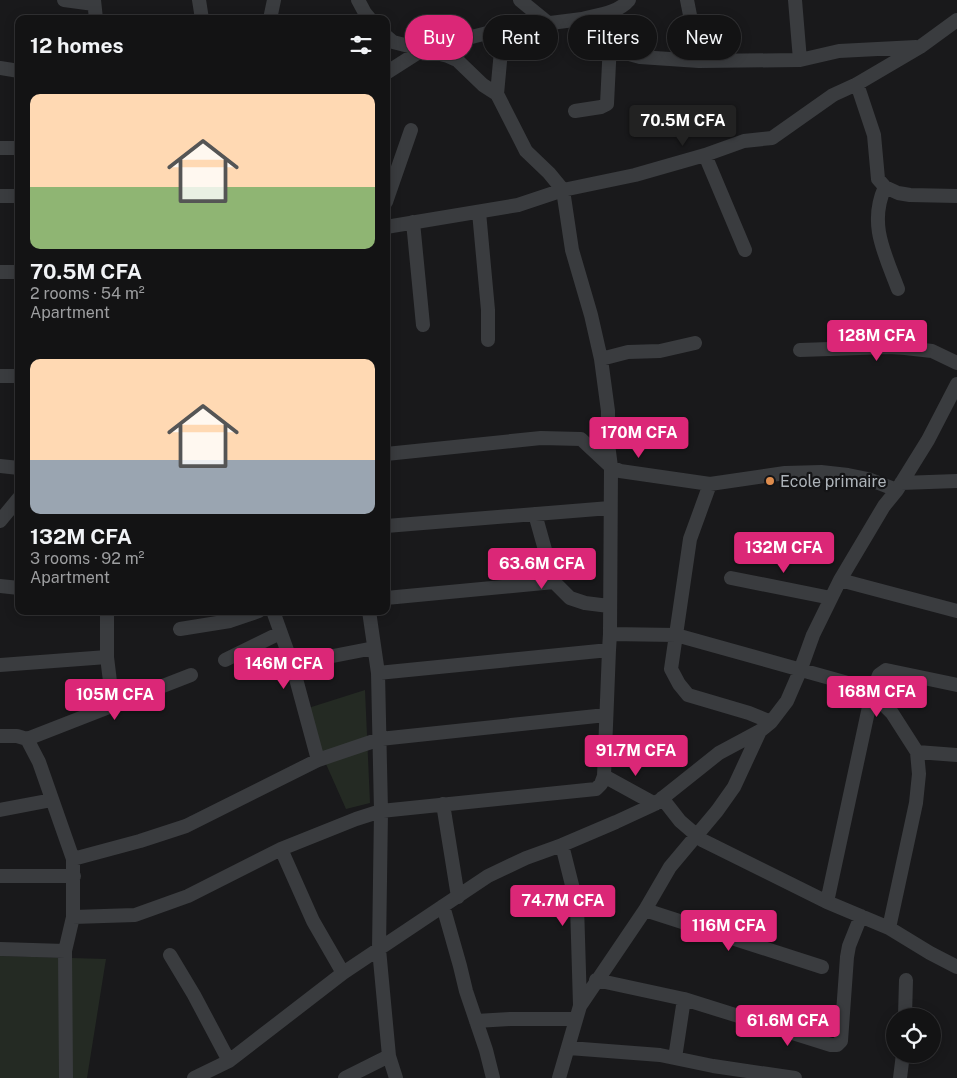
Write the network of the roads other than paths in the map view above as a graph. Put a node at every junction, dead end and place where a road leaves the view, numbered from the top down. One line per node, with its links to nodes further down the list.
1 (64, 0): 9 (street)
2 (199, 0): 11 (street)
3 (274, 0): 12 (street)
4 (358, 0): 13 (street)
5 (520, 0): 14 (street)
6 (629, 0): 15 (street)
7 (688, 0): 26 (street)
8 (795, 0): 25 (street)
9 (94, 2): 10 (street)
10 (96, 15)
11 (201, 15)
12 (271, 15)
13 (367, 15)
14 (538, 15)
15 (600, 15)
16 (957, 20): 19 (street)
17 (390, 39): 18 (street)
18 (405, 45)
19 (920, 47): 25 (street); 30 (street)
20 (657, 58): 26 (street)
21 (406, 60): 28 (street)
22 (457, 60): 31 (street)
23 (500, 60): 31 (street)
24 (609, 60): 32 (street)
25 (800, 60): 26 (street)
26 (699, 61)
27 (0, 68): 29 (street)
28 (390, 70)
29 (15, 71)
30 (857, 84): 36 (street); 37 (street)
31 (497, 94): 39 (street)
32 (575, 111)
33 (411, 130): 38 (street)
34 (0, 148): 35 (street)
35 (15, 148)
36 (705, 155): 39 (street); 46 (street)
37 (885, 187): 42 (street); 49 (street)
38 (390, 190)
39 (563, 190): 43 (street); 54 (street)
40 (0, 196): 41 (street)
41 (15, 196)
42 (957, 196)
43 (478, 212): 44 (street); 51 (street)
44 (413, 222): 45 (street); 50 (street)
45 (390, 226)
46 (745, 250)
47 (0, 272): 48 (street)
48 (15, 272)
49 (898, 289)
50 (423, 324)
51 (488, 340)
52 (694, 343): 54 (street)
53 (800, 350): 55 (street)
54 (601, 359): 61 (street)
55 (957, 363)
56 (0, 376): 57 (street)
57 (15, 376)
58 (957, 384): 65 (street)
59 (390, 454): 61 (street)
60 (0, 466): 62 (street)
61 (611, 467): 64 (street); 67 (street)
62 (15, 468)
63 (957, 481): 65 (street)
64 (710, 484): 65 (street); 87 (street)
65 (899, 487): 72 (street)
66 (15, 506): 69 (street)
67 (610, 508): 68 (street); 78 (street)
68 (535, 514): 70 (street); 73 (street)
69 (0, 521)
70 (390, 526)
71 (731, 578): 77 (street)
72 (840, 580): 77 (street); 79 (street)
73 (554, 582): 76 (street); 78 (street)
74 (0, 586): 75 (street)
75 (15, 588)
76 (390, 598)
77 (831, 598): 94 (street)
78 (609, 606): 86 (street)
79 (957, 611)
80 (107, 615): 90 (street)
81 (247, 615): 84 (street)
82 (274, 615): 85 (street)
83 (370, 615): 88 (street)
84 (180, 629)
85 (280, 633): 91 (street); 92 (street)
86 (610, 634): 87 (street); 89 (street)
87 (676, 635): 94 (street); 101 (street)
88 (374, 648): 92 (street); 95 (street)
89 (609, 650): 95 (street); 100 (street)
90 (107, 657): 93 (street); 99 (street)
91 (225, 660)
92 (292, 664): 107 (street)
93 (0, 665)
94 (800, 671): 98 (street); 101 (street)
95 (378, 673): 104 (street)
96 (191, 675): 99 (street)
97 (957, 685): 98 (street)
98 (872, 693): 105 (street); 121 (street)
99 (113, 706): 103 (street)
100 (606, 715): 104 (street); 108 (street)
101 (765, 727): 110 (street); 114 (street)
102 (0, 736): 103 (street)
103 (27, 739): 109 (street)
104 (380, 739): 107 (street); 113 (street)
105 (917, 752): 106 (street); 126 (street)
106 (957, 755)
107 (318, 760): 117 (street)
108 (604, 776): 110 (street); 111 (street)
109 (52, 800): 112 (street); 117 (street)
110 (658, 801): 114 (street); 115 (street)
111 (443, 804): 113 (street); 120 (street)
112 (0, 810)
113 (381, 810): 116 (street); 128 (street)
114 (697, 835): 121 (street); 123 (street)
115 (562, 845): 120 (street); 138 (street)
116 (281, 849): 125 (street); 133 (street)
117 (73, 859): 119 (street)
118 (0, 876): 119 (street)
119 (74, 876): 125 (street)
120 (458, 897): 122 (street)
121 (827, 902): 124 (street)
122 (443, 906): 128 (street); 139 (street)
123 (645, 910): 131 (street); 134 (street)
124 (861, 916): 126 (street); 136 (street)
125 (73, 917): 129 (street)
126 (889, 928): 132 (street)
127 (0, 949): 129 (street)
128 (379, 949): 133 (street); 141 (street)
129 (65, 951): 145 (street)
130 (170, 955): 143 (street)
131 (822, 967)
132 (957, 967)
133 (343, 973): 143 (street)
134 (596, 980): 136 (street); 138 (street)
135 (906, 980): 137 (street)
136 (684, 1000): 142 (street)
137 (905, 1008)
138 (578, 1012): 139 (street); 140 (street)
139 (476, 1022): 149 (street)
140 (569, 1048): 142 (street); 150 (street)
141 (389, 1056): 147 (street); 148 (street)
142 (675, 1058): 151 (street)
143 (229, 1061): 146 (street)
144 (902, 1063): 152 (street)
145 (66, 1078)
146 (194, 1078)
147 (345, 1078)
148 (396, 1078)
149 (493, 1078)
150 (559, 1078)
151 (794, 1078)
152 (900, 1078)

